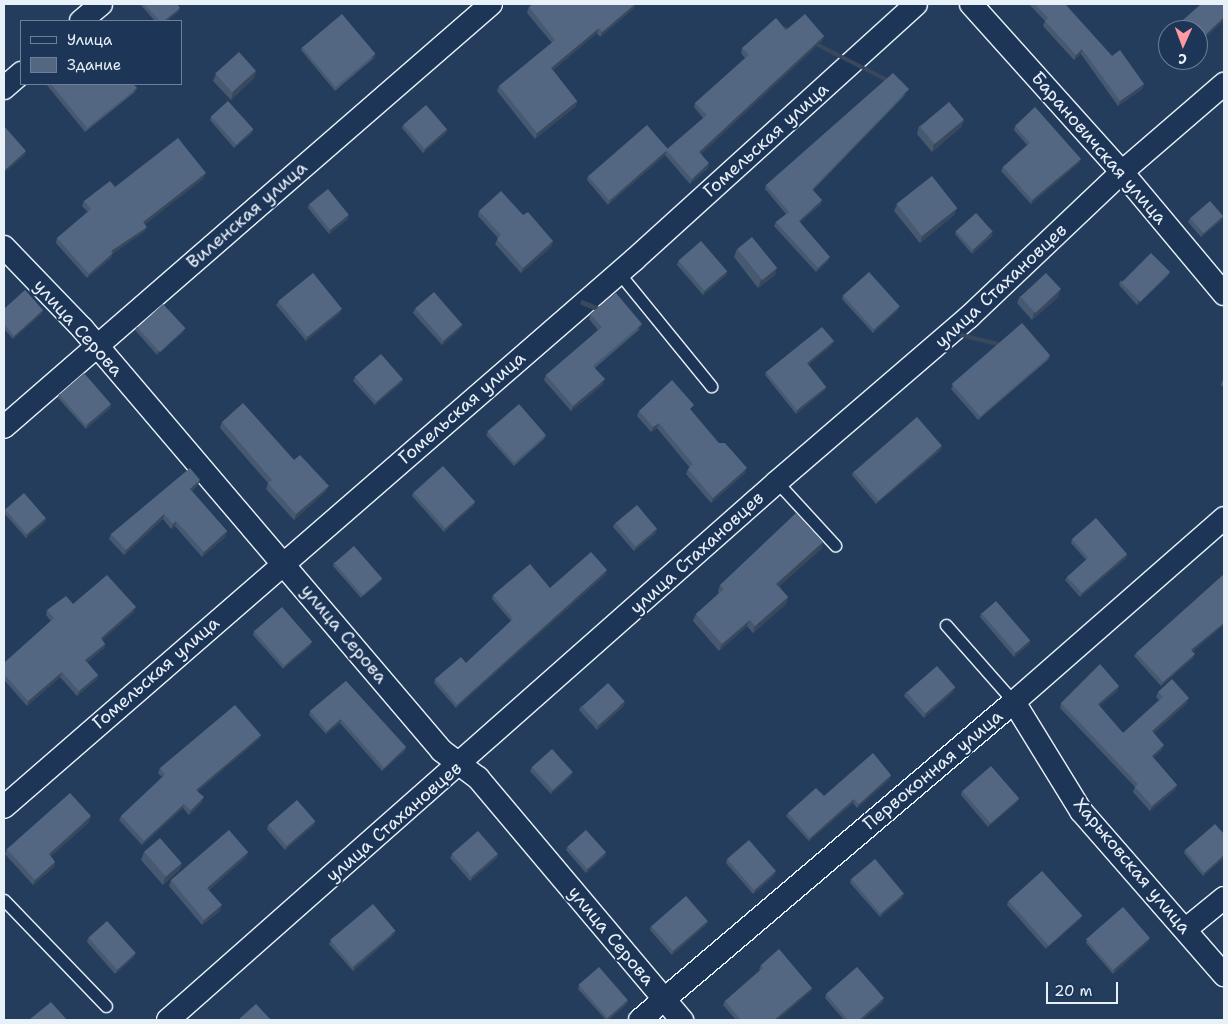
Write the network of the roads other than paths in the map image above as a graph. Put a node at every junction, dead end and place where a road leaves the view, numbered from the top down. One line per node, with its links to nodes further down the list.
1 (101, 4): 5 (street)
2 (491, 4): 13 (street, Виленская улица)
3 (916, 4): 11 (street, Гомельская улица)
4 (971, 4): 9 (street, Барановичская улица)
5 (82, 20)
6 (20, 74): 8 (street)
7 (1224, 84): 9 (street, улица Стахановцев)
8 (4, 88)
9 (1122, 172): 12 (street, Барановичская улица); 16 (street, улица Стахановцев)
10 (4, 247): 13 (street, улица Серова)
11 (619, 273): 14 (lane); 19 (street, Гомельская улица)
12 (1224, 294)
13 (96, 348): 15 (street, Виленская улица); 19 (street, улица Серова)
14 (711, 386)
15 (4, 427)
16 (777, 482): 18 (lane); 22 (street, улица Стахановцев)
17 (1224, 518): 21 (street, Первоконная улица)
18 (835, 545)
19 (284, 561): 22 (street, улица Серова); 23 (street, Гомельская улица)
20 (946, 625): 21 (lane)
21 (1014, 702): 26 (street, Харьковская улица); 28 (street, Первоконная улица)
22 (460, 765): 28 (street, улица Серова); 30 (street, улица Стахановцев)
23 (4, 806)
24 (1224, 898): 26 (street)
25 (4, 900): 29 (lane)
26 (1186, 929): 27 (street, Харьковская улица)
27 (1224, 975)
28 (664, 998): 31 (street, Первоконная улица); 32 (street, улица Серова)
29 (106, 1006)
30 (168, 1020)
31 (640, 1020)
32 (682, 1020)

